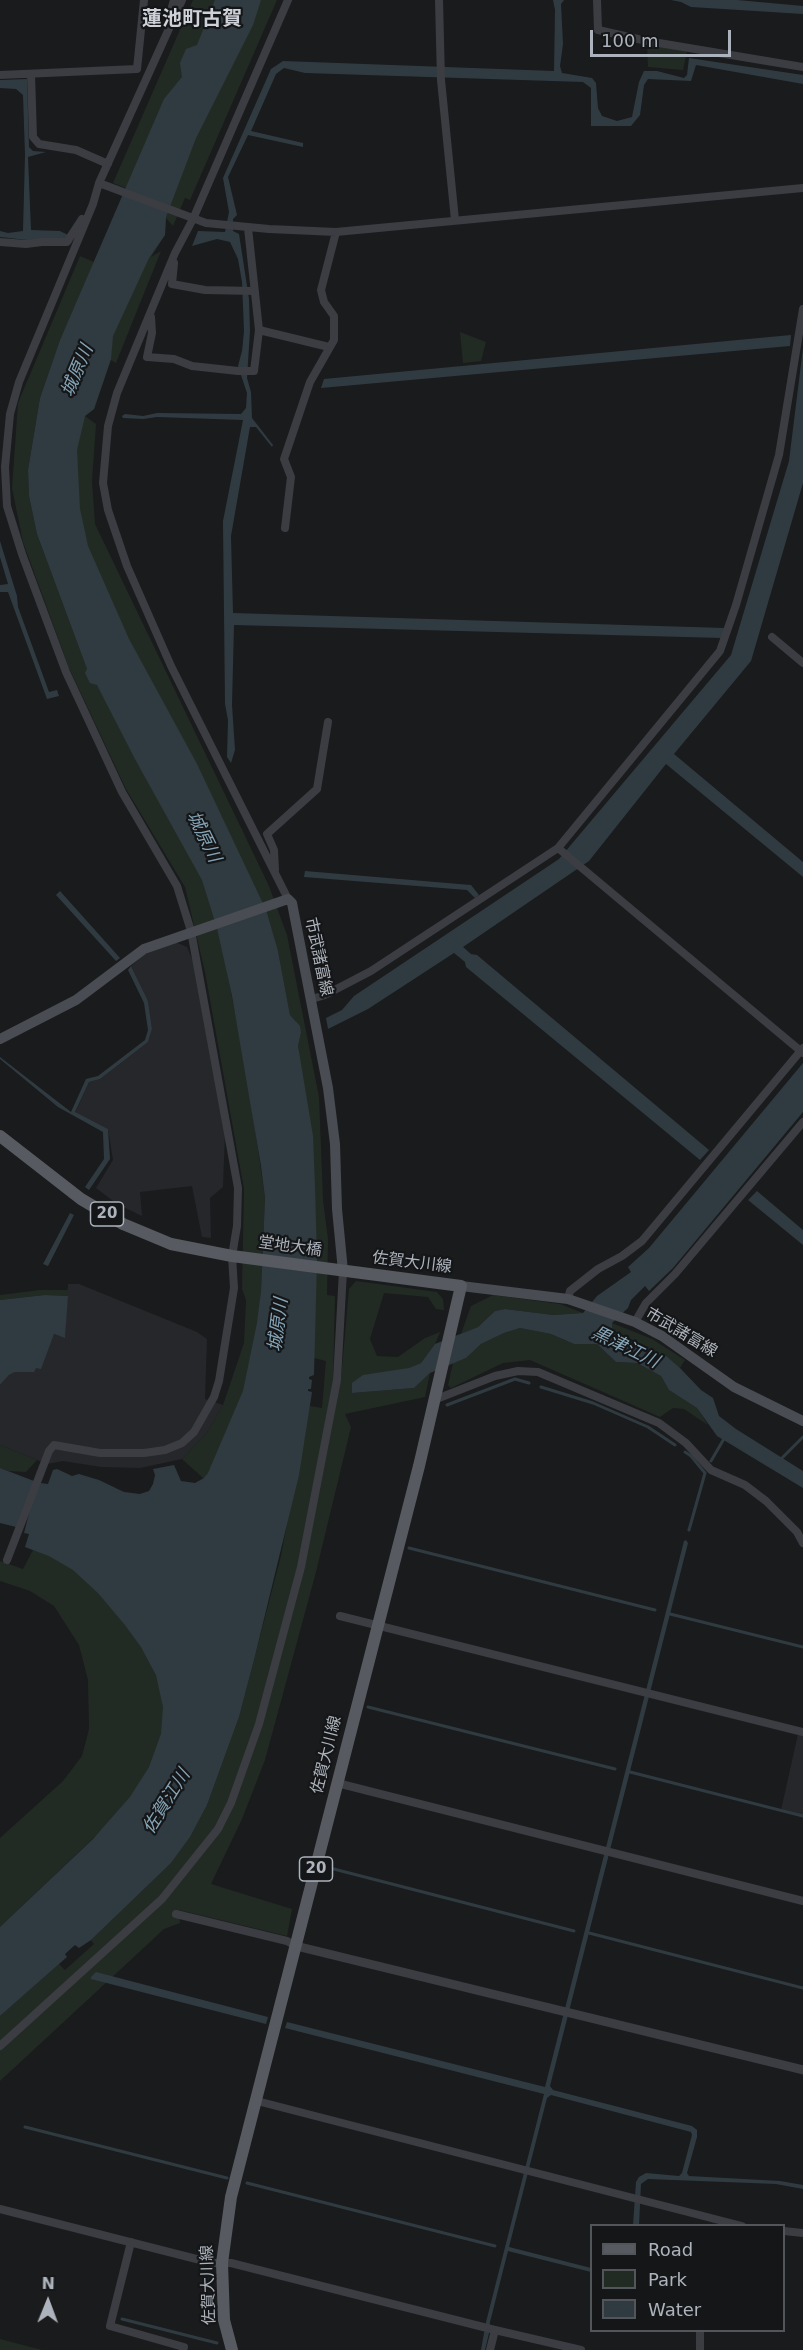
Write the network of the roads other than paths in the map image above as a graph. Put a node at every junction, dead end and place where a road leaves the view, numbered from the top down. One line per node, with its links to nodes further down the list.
1 (144, 0): 9 (street)
2 (174, 0): 7 (street)
3 (182, 0): 7 (street)
4 (288, 0): 15 (street)
5 (439, 0): 16 (street)
6 (597, 0): 8 (street)
7 (169, 29): 11 (street)
8 (803, 67)
9 (32, 74): 10 (street); 11 (street)
10 (0, 75)
11 (108, 164): 12 (street)
12 (102, 184): 14 (street); 15 (street)
13 (803, 188): 16 (street)
14 (93, 204): 19 (street); 33 (street)
15 (190, 218): 17 (street); 20 (street)
16 (455, 220): 18 (street)
17 (248, 228): 18 (street); 21 (street)
18 (336, 232): 25 (street)
19 (0, 242)
20 (175, 253): 21 (street); 23 (street)
21 (252, 291): 24 (street)
22 (803, 309): 30 (street)
23 (151, 313): 24 (street); 31 (street)
24 (259, 330): 25 (street)
25 (329, 347): 26 (street)
26 (285, 528)
27 (772, 636): 28 (street)
28 (803, 663)
29 (328, 722): 31 (street)
30 (560, 849): 34 (street); 36 (street)
31 (276, 874): 32 (street)
32 (285, 899): 33 (main road); 34 (main road, 市武諸富線)
33 (191, 931): 35 (main road); 39 (street)
34 (312, 999): 40 (main road, 市武諸富線)
35 (0, 1039)
36 (802, 1051): 42 (street)
37 (803, 1122): 43 (street)
38 (0, 1136): 39 (main road, 20)
39 (232, 1256): 40 (main road, 堂地大橋 / 20); 47 (street)
40 (344, 1271): 41 (main road, 佐賀大川線 / 20); 55 (street)
41 (461, 1286): 42 (main road, 市武諸富線); 44 (main road, 佐賀大川線 / 20)
42 (573, 1301): 43 (main road, 市武諸富線)
43 (635, 1322): 45 (main road, 市武諸富線)
44 (436, 1395): 46 (street); 49 (main road, 佐賀大川線 / 20)
45 (803, 1421)
46 (803, 1543)
47 (8, 1560)
48 (340, 1616): 49 (street)
49 (377, 1625): 50 (street); 51 (main road, 佐賀大川線 / 20)
50 (803, 1732)
51 (337, 1783): 52 (street); 54 (main road, 佐賀大川線 / 20)
52 (803, 1901)
53 (176, 1914): 54 (street)
54 (296, 1946): 56 (street); 57 (main road, 佐賀大川線 / 20)
55 (0, 2046)
56 (803, 2070)
57 (257, 2101): 59 (street); 63 (main road, 佐賀大川線 / 20)
58 (0, 2209): 62 (street)
59 (735, 2224)
60 (785, 2231): 61 (street)
61 (803, 2232)
62 (130, 2242): 63 (street); 66 (street)
63 (222, 2263): 64 (street); 67 (main road, 佐賀大川線 / 20)
64 (490, 2329): 68 (street); 69 (street)
65 (700, 2332): 70 (street)
66 (183, 2350)
67 (231, 2350)
68 (490, 2350)
69 (581, 2350)
70 (700, 2350)

